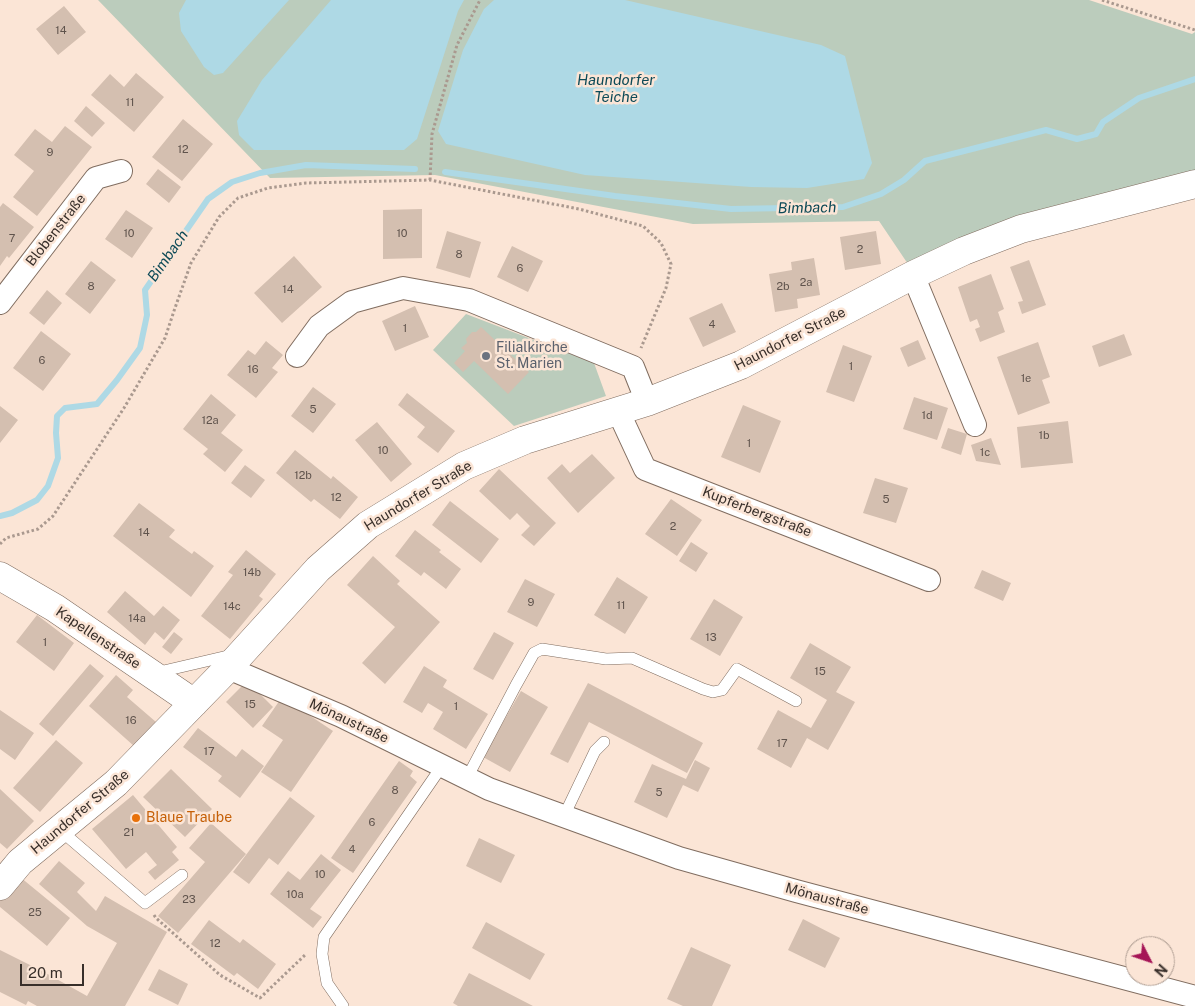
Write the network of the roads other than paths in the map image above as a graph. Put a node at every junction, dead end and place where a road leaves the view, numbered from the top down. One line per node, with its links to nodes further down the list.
1 (121, 171): 4 (street, Blobenstraße)
2 (1195, 184): 3 (street, Haundorfer Straße)
3 (913, 275): 6 (street, Haundorfer Straße); 8 (street)
4 (0, 303)
5 (297, 356): 6 (street)
6 (647, 402): 7 (street, Haundorfer Straße)
7 (618, 411): 10 (street, Kupferbergstraße); 11 (street, Haundorfer Straße)
8 (975, 425)
9 (0, 576): 12 (street, Kapellenstraße)
10 (928, 580)
11 (235, 660): 12 (lane); 14 (street, Haundorfer Straße); 16 (street, Mönaustraße)
12 (152, 674): 14 (street, Kapellenstraße)
13 (796, 701): 17 (lane)
14 (194, 703): 19 (street, Haundorfer Straße)
15 (604, 742): 18 (lane)
16 (442, 766): 17 (street, Mönaustraße); 23 (lane)
17 (467, 778): 18 (street, Mönaustraße)
18 (564, 816): 22 (street, Mönaustraße)
19 (60, 830): 20 (lane); 21 (street, Haundorfer Straße)
20 (182, 875)
21 (0, 886)
22 (1195, 997)
23 (343, 1006)

